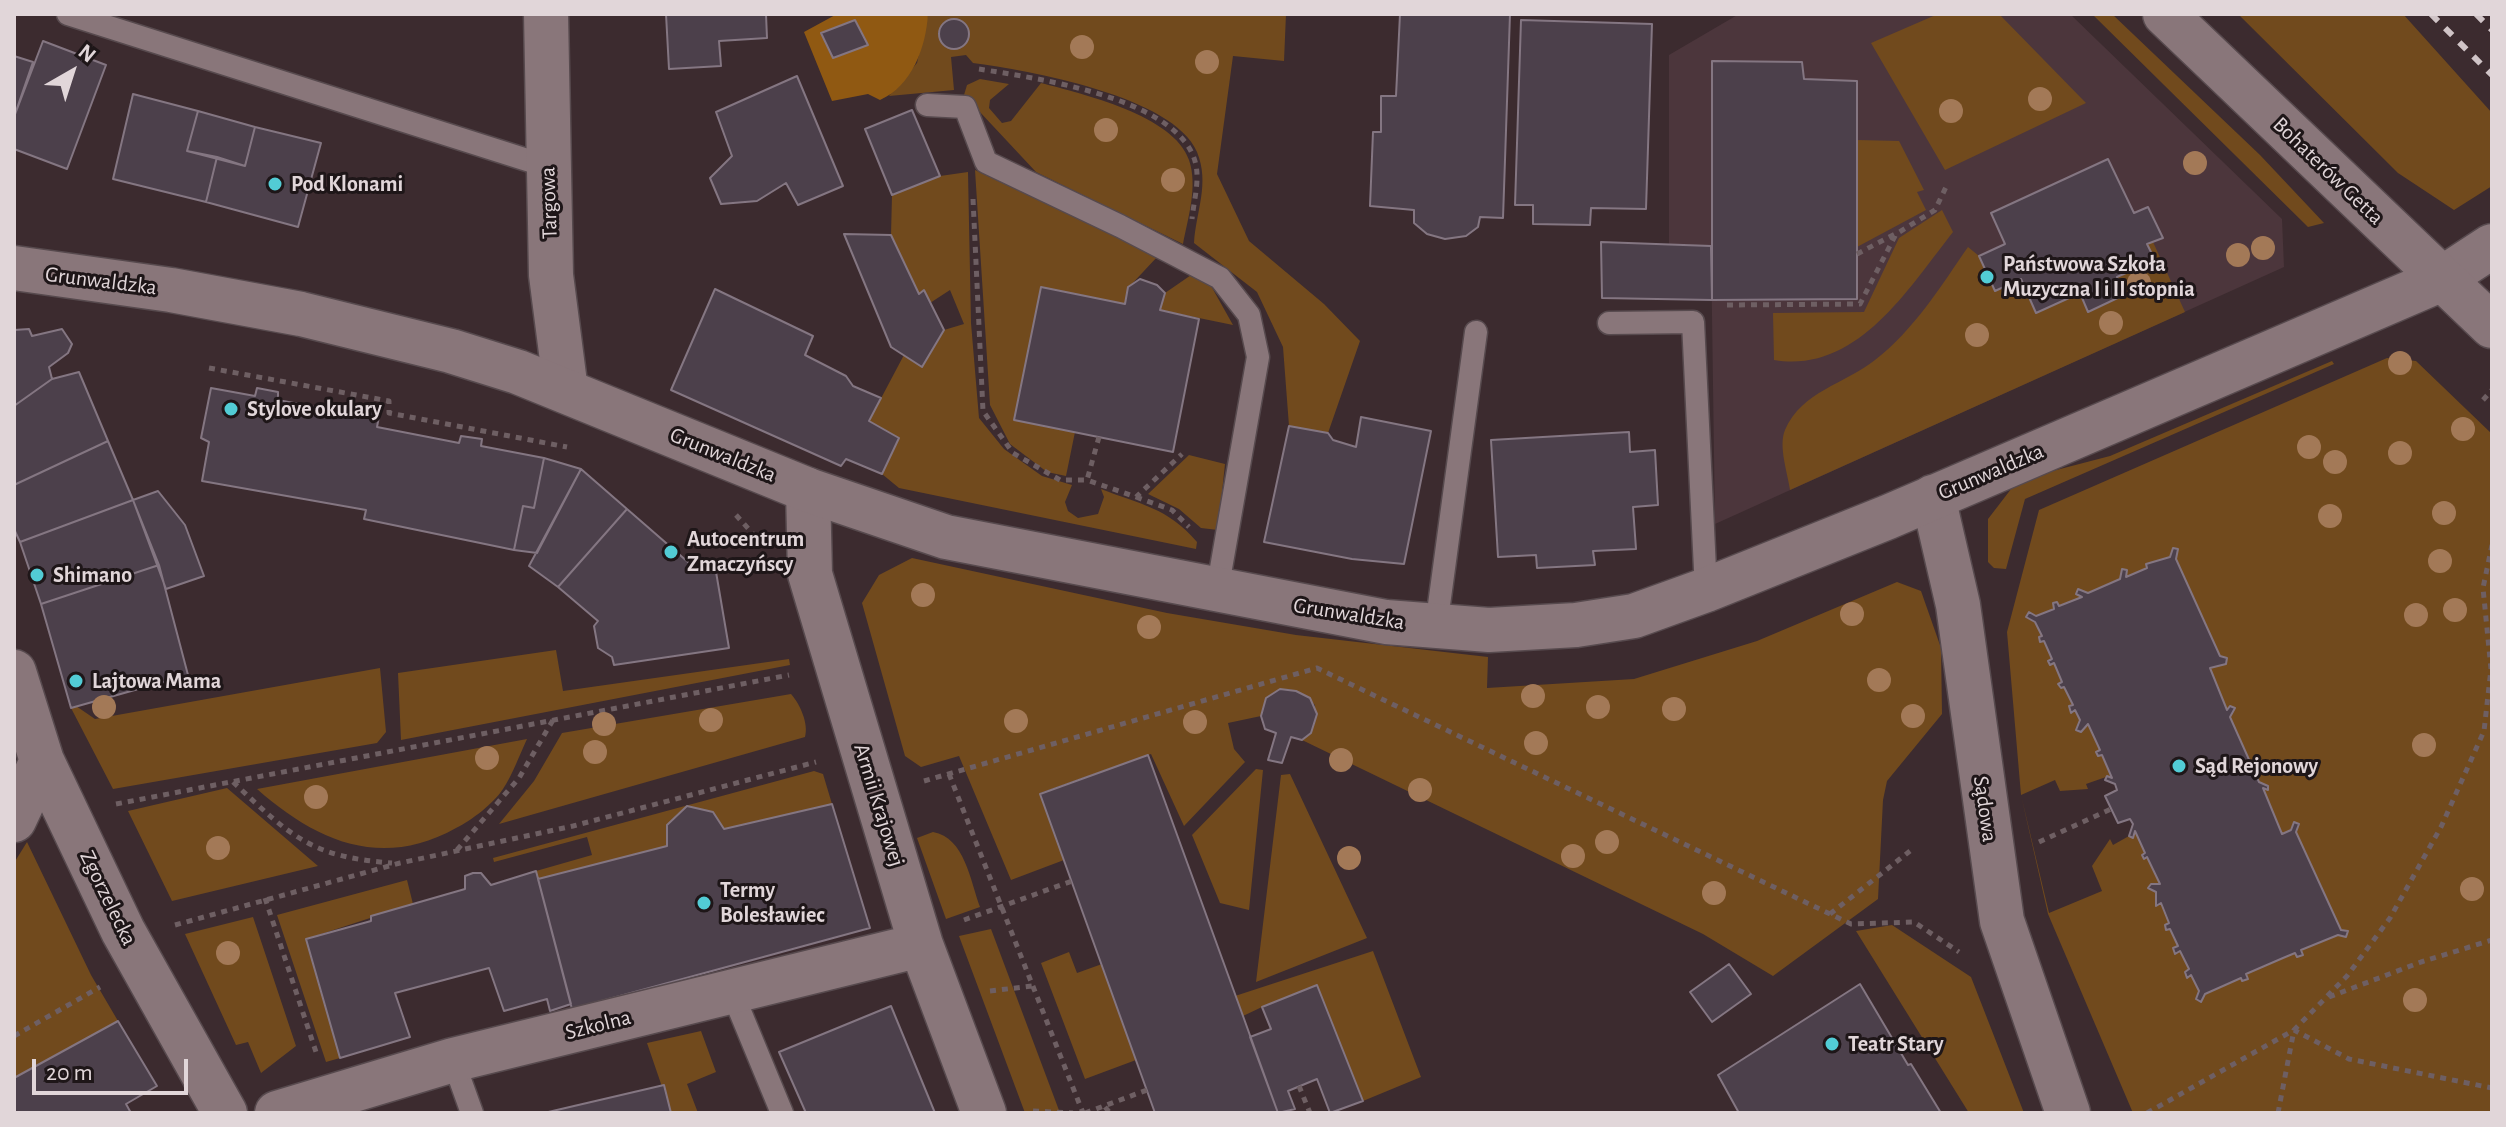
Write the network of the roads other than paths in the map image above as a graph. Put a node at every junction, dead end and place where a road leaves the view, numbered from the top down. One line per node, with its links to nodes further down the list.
1 (68, 14): 5 (lane)
2 (546, 14): 5 (street, Targowa)
3 (2165, 14): 8 (street, Bohaterów Getta)
4 (927, 105): 16 (lane)
5 (546, 166): 12 (street, Targowa)
6 (2492, 246): 8 (street, Grunwaldzka)
7 (14, 268): 12 (street, Grunwaldzka)
8 (2440, 280): 10 (street, Bohaterów Getta); 14 (street, Grunwaldzka)
9 (1609, 323): 15 (lane)
10 (2492, 326)
11 (1476, 332): 17 (lane, Grunwaldzka)
12 (566, 391): 13 (street, Grunwaldzka)
13 (808, 490): 16 (street, Grunwaldzka); 21 (street, Armii Krajowej)
14 (1933, 497): 15 (street, Grunwaldzka); 29 (street, Sądowa)
15 (1706, 590): 17 (street, Grunwaldzka)
16 (1217, 591): 17 (street, Grunwaldzka)
17 (1436, 627)
18 (14, 672): 19 (street, Zgorzelecka)
19 (42, 761): 20 (street); 25 (street, Zgorzelecka)
20 (14, 820)
21 (937, 934): 22 (street, Szkolna); 24 (street, Armii Krajowej)
22 (732, 992): 23 (street, Szkolna); 28 (lane)
23 (453, 1060): 26 (street, Szkolna); 27 (lane)
24 (1004, 1112)
25 (225, 1113)
26 (277, 1113)
27 (472, 1113)
28 (782, 1113)
29 (2068, 1113)

